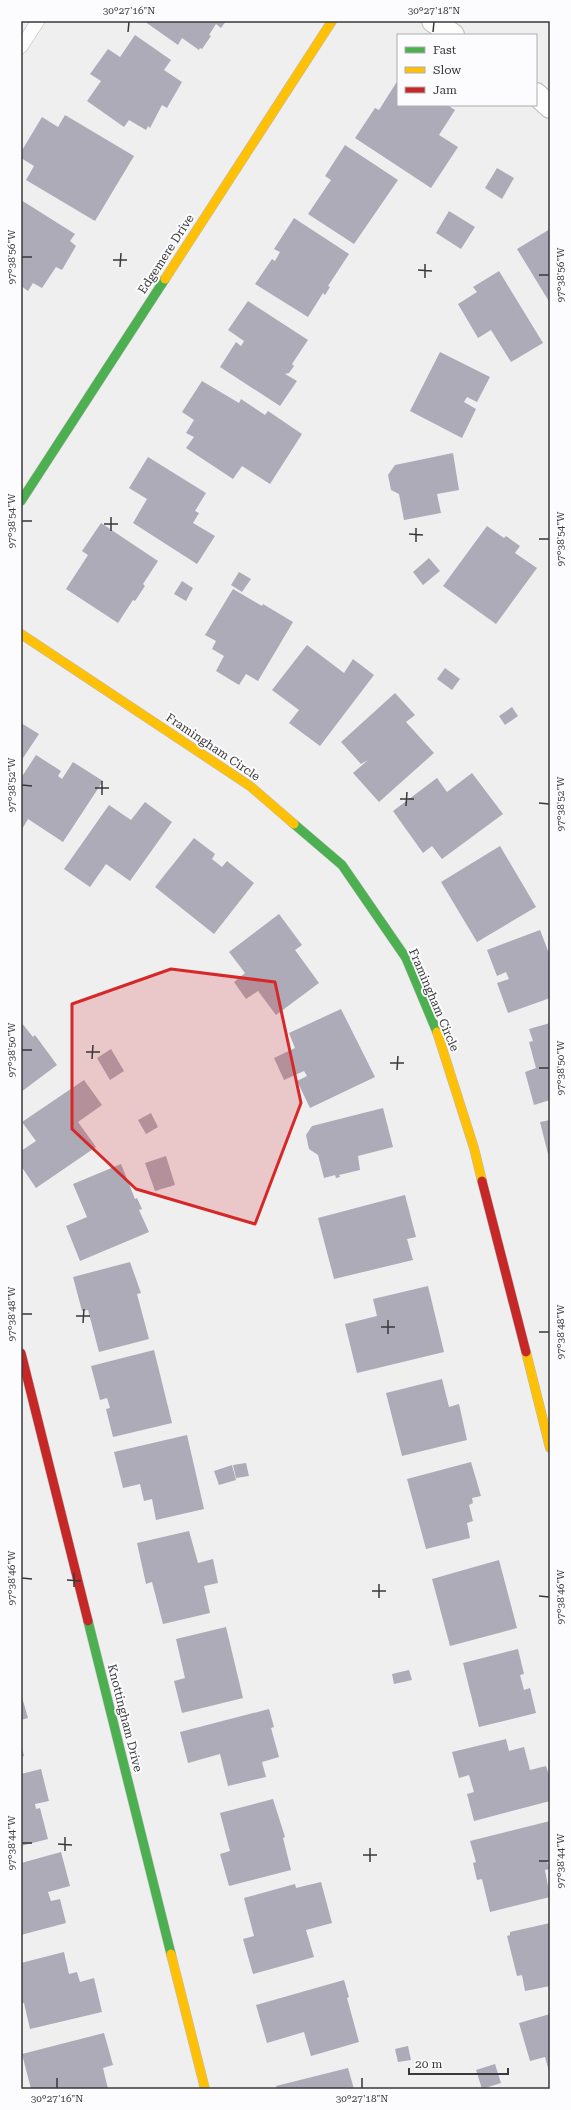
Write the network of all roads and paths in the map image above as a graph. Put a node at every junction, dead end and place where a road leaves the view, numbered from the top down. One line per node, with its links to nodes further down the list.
1 (38, 21): 5 (lane)
2 (332, 21): 8 (street, Edgemere Drive)
3 (433, 21): 4 (street)
4 (452, 34)
5 (21, 47)
6 (537, 95): 7 (street)
7 (550, 107)
8 (21, 501)
9 (21, 634): 11 (street, Framingham Circle)
10 (21, 1353): 12 (street, Knottingham Drive)
11 (550, 1448)
12 (205, 2089)

